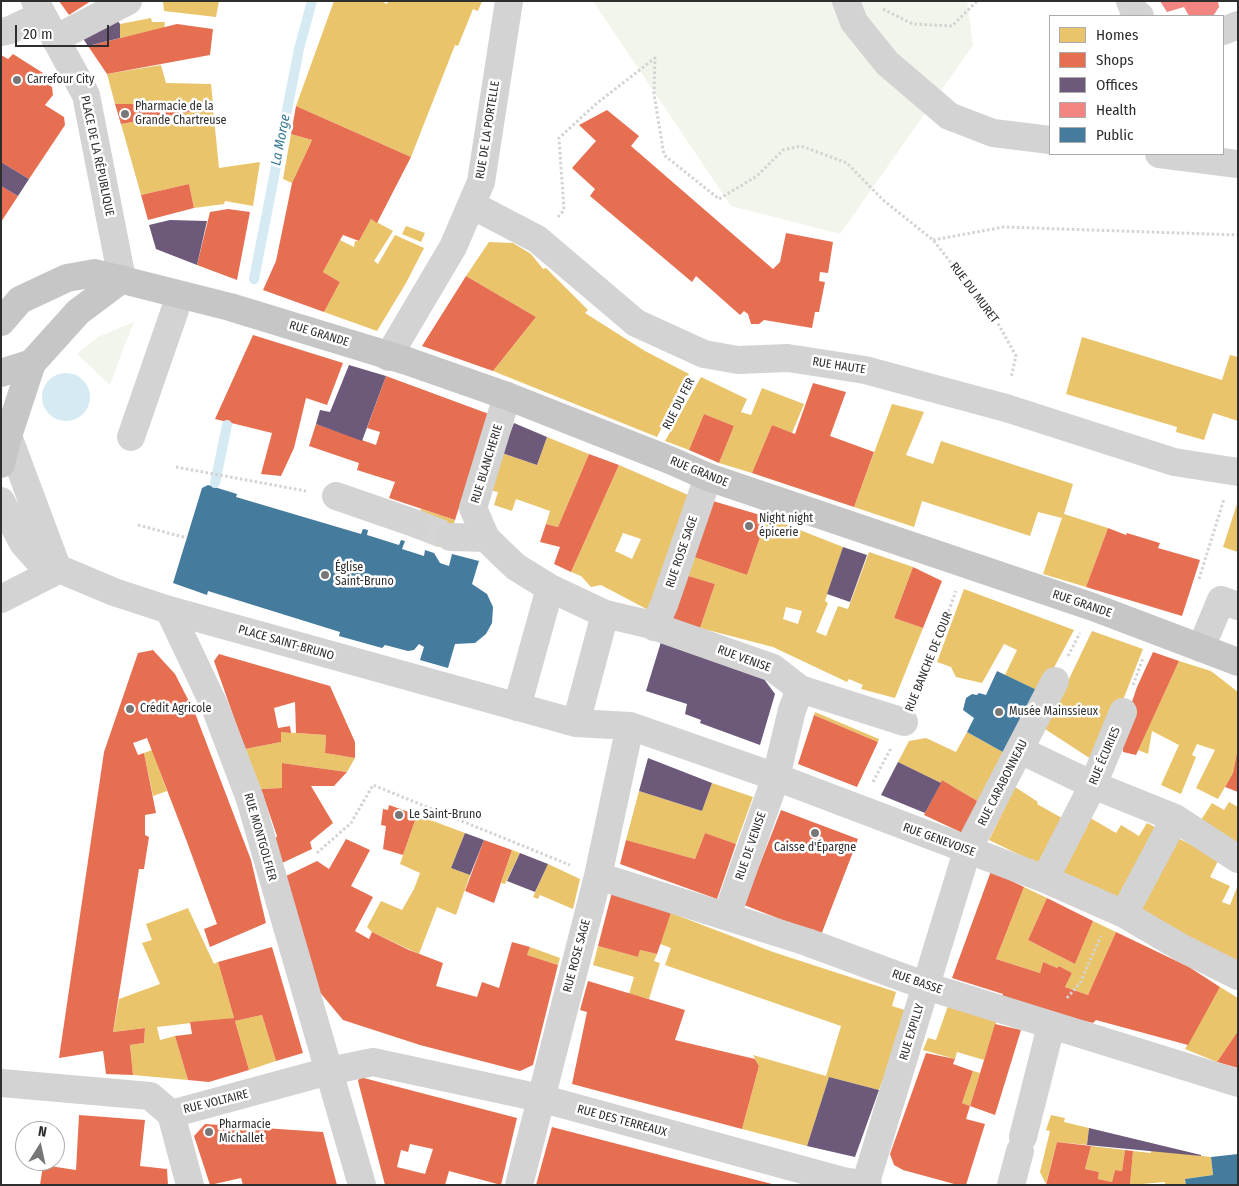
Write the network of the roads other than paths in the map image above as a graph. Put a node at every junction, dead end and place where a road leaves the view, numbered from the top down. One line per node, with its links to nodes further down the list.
1 (128, 1): 10 (street)
2 (509, 1): 14 (street, RUE DE LA PORTELLE)
3 (1130, 1): 6 (street)
4 (38, 8): 9 (street); 10 (street, PLACE DE LA RÉPUBLIQUE)
5 (850, 12): 11 (street)
6 (1139, 15)
7 (1238, 25): 8 (street)
8 (1224, 31)
9 (1, 32)
10 (55, 39): 15 (street, PLACE DE LA RÉPUBLIQUE)
11 (1049, 140)
12 (1167, 155): 13 (street)
13 (1238, 164)
14 (472, 206): 18 (street, RUE DE LA PORTELLE); 25 (street, RUE HAUTE)
15 (122, 279): 16 (main road); 17 (main road); 19 (main road)
16 (178, 295): 18 (main road, RUE GRANDE); 23 (street)
17 (1, 322)
18 (388, 356): 21 (main road, RUE GRANDE)
19 (32, 363): 20 (main road); 22 (main road)
20 (1, 373)
21 (507, 396): 26 (main road, RUE GRANDE); 31 (street, RUE BLANCHERIE)
22 (4, 428): 24 (main road); 32 (street)
23 (131, 437)
24 (1, 464)
25 (1235, 471)
26 (708, 477): 38 (street, RUE ROSE SAGE); 39 (main road, RUE GRANDE)
27 (336, 496): 29 (street)
28 (1, 501): 32 (street, PLACE SAINT-BRUNO)
29 (416, 524)
30 (450, 537): 31 (street)
31 (486, 538): 33 (street, RUE BLANCHERIE)
32 (58, 570): 34 (street); 36 (street, PLACE SAINT-BRUNO)
33 (550, 588): 37 (street); 43 (street)
34 (1, 599)
35 (1238, 606): 39 (street)
36 (169, 610): 43 (street, PLACE SAINT-BRUNO); 64 (street, RUE MONTGOLFIER)
37 (604, 614): 38 (street); 46 (street)
38 (654, 627): 42 (street, RUE VENISE)
39 (1201, 648): 40 (main road, RUE GRANDE)
40 (1238, 662)
41 (1055, 681): 48 (street, RUE CARABONNEAU)
42 (800, 689): 45 (street); 49 (street)
43 (516, 707): 46 (street, PLACE SAINT-BRUNO)
44 (1123, 712): 50 (street, RUE ÉCURIES)
45 (904, 722)
46 (576, 723): 47 (street, PLACE SAINT-BRUNO)
47 (630, 726): 49 (street, RUE GENEVOISE); 56 (street, RUE ROSE SAGE)
48 (1020, 750): 50 (street); 53 (street, RUE CARABONNEAU)
49 (776, 777): 51 (street); 53 (street, RUE GENEVOISE); 59 (street, RUE DE VENISE)
50 (1093, 785): 52 (street); 57 (street, RUE ÉCURIES)
51 (778, 806)
52 (1175, 818): 54 (street); 58 (street)
53 (967, 851): 55 (street); 57 (street, RUE GENEVOISE); 61 (street, RUE EXPILLY)
54 (1238, 859)
55 (941, 869)
56 (598, 876): 59 (street, RUE BASSE); 67 (street, RUE ROSE SAGE)
57 (1045, 879): 58 (street, RUE GENEVOISE)
58 (1118, 911): 60 (street, RUE GENEVOISE)
59 (733, 913): 61 (street, RUE BASSE)
60 (1238, 976)
61 (921, 979): 62 (street, RUE BASSE); 69 (street, RUE EXPILLY)
62 (1051, 1026): 65 (street, RUE BASSE); 73 (street)
63 (373, 1062): 64 (street, RUE VOLTAIRE); 67 (street, RUE DES TERREAUX)
64 (329, 1071): 68 (street, RUE VOLTAIRE); 71 (street, RUE MONTGOLFIER)
65 (1238, 1082)
66 (1, 1083): 68 (street, RUE VOLTAIRE)
67 (540, 1098): 69 (street, RUE DES TERREAUX); 72 (street, RUE ROSE SAGE)
68 (171, 1114): 70 (street)
69 (866, 1184)
70 (190, 1185)
71 (362, 1185)
72 (519, 1185)
73 (1012, 1185)

